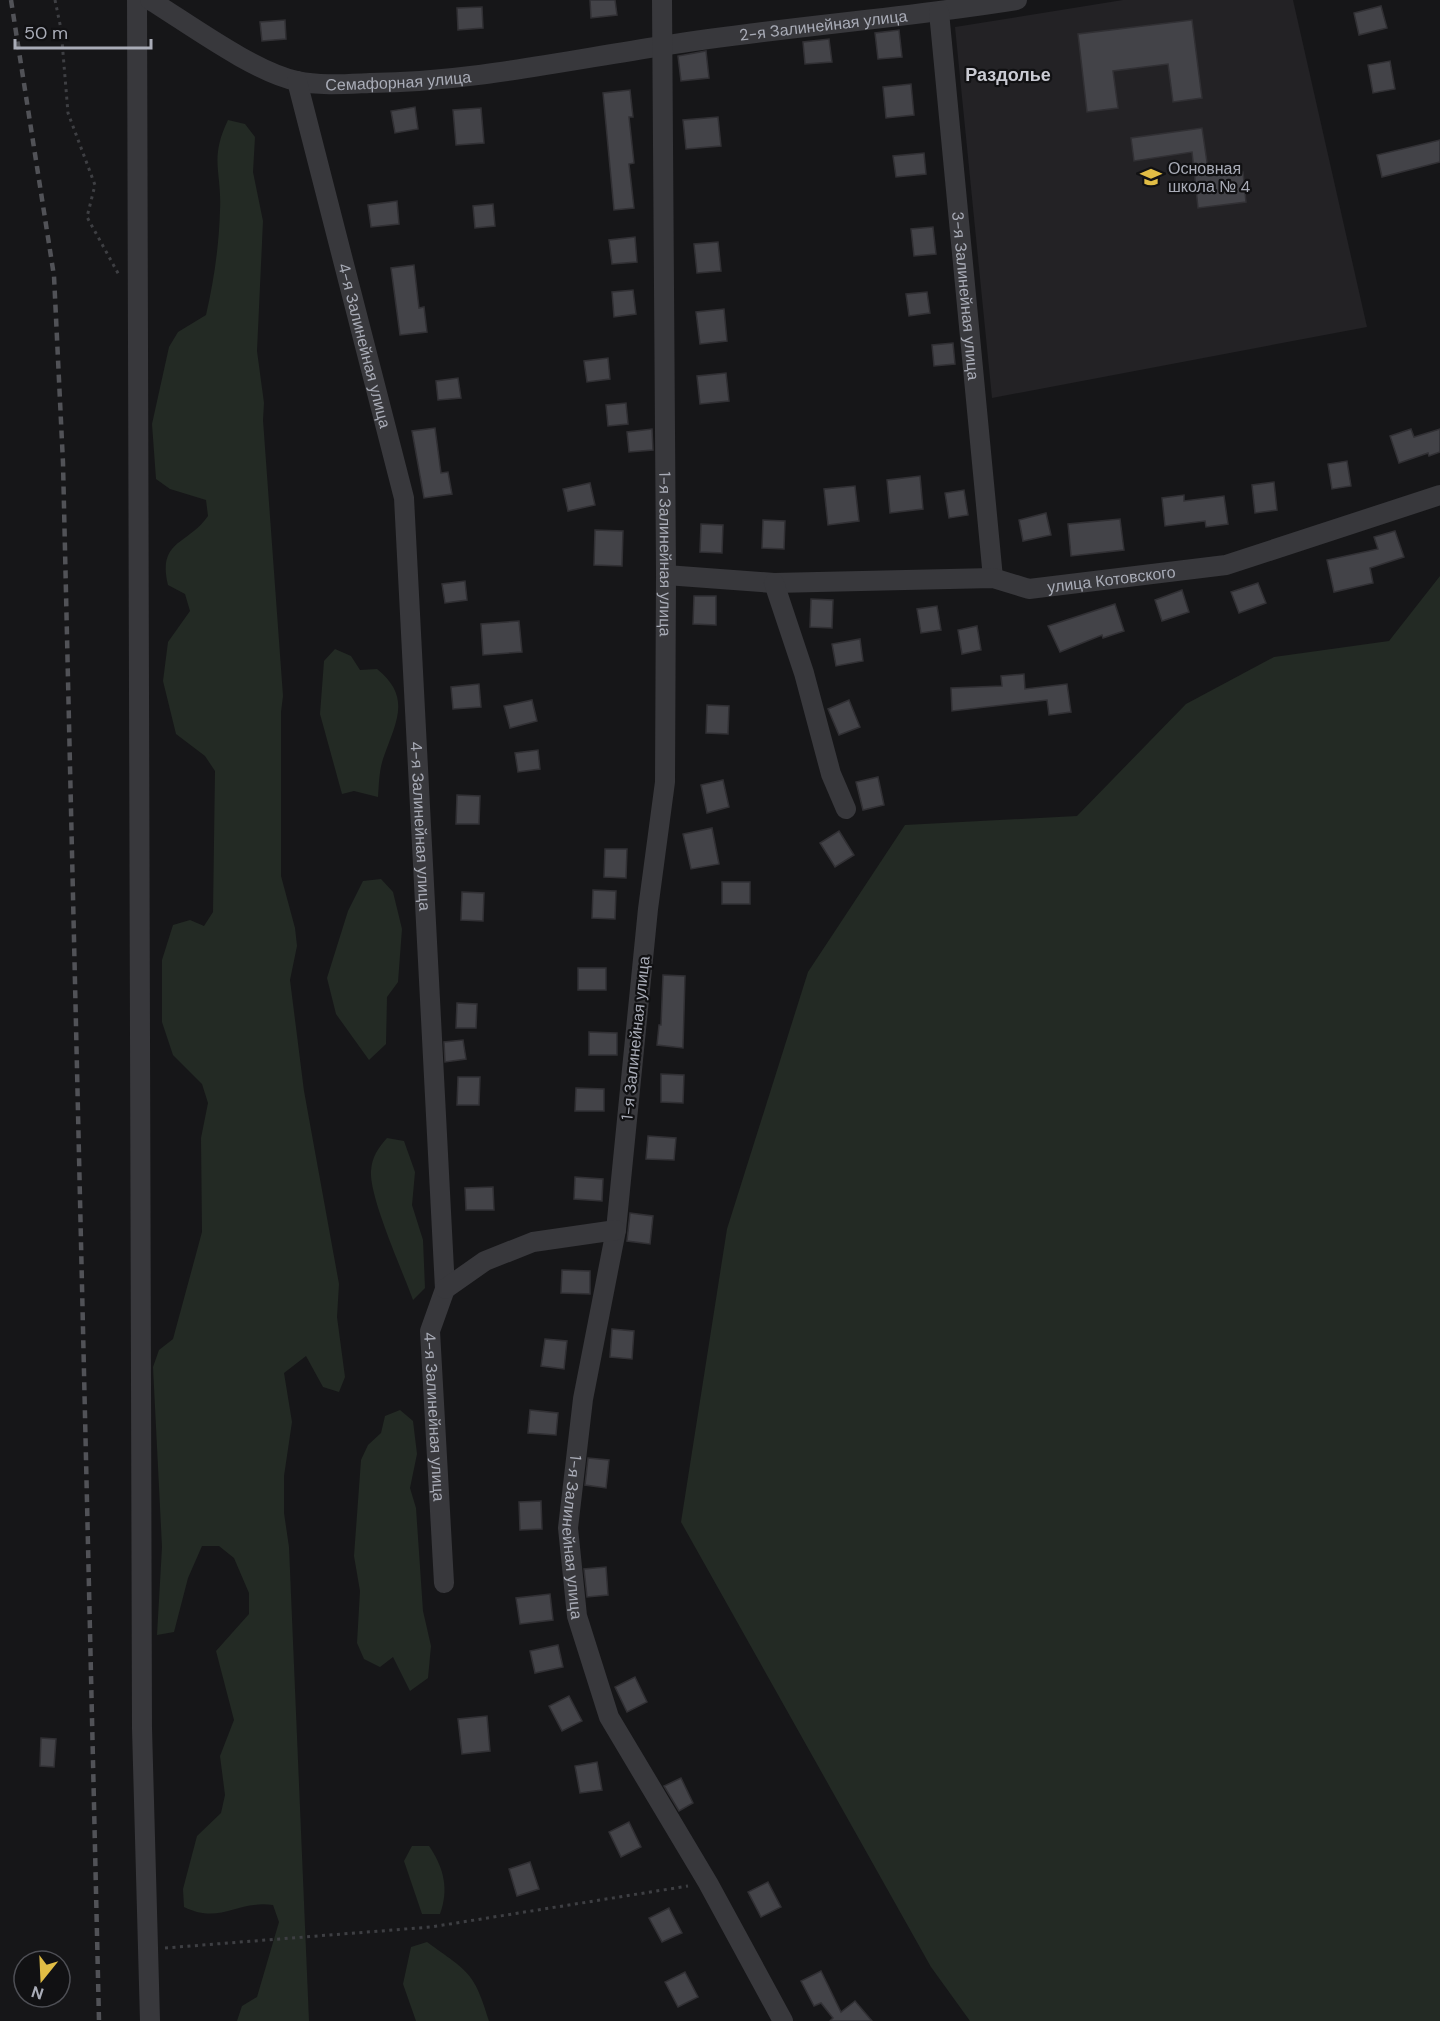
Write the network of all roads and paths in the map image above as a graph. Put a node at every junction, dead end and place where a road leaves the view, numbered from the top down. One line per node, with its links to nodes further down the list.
1 (55, 0): 9 (path)
2 (137, 0): 9 (street)
3 (150, 0): 8 (street, Семафорная улица)
4 (662, 0): 7 (street, 1-я Залинейная улица)
5 (1017, 0): 6 (street, 2-я Залинейная улица)
6 (939, 12): 7 (street, 2-я Залинейная улица); 12 (street, 3-я Залинейная улица)
7 (664, 45): 8 (street, Семафорная улица); 11 (street, 1-я Залинейная улица)
8 (297, 81): 16 (street, 4-я Залинейная улица)
9 (138, 300): 19 (street)
10 (1440, 495): 12 (street, улица Котовского)
11 (666, 575): 13 (street, улица Котовского); 15 (street, 1-я Залинейная улица)
12 (993, 578): 13 (street, улица Котовского)
13 (774, 583): 14 (street)
14 (846, 809)
15 (616, 1230): 16 (street); 18 (street, 1-я Залинейная улица)
16 (445, 1289): 17 (street, 4-я Залинейная улица)
17 (444, 1582)
18 (708, 1883): 19 (path); 21 (street, 1-я Залинейная улица)
19 (147, 1947): 20 (street)
20 (150, 2021)
21 (783, 2021)

